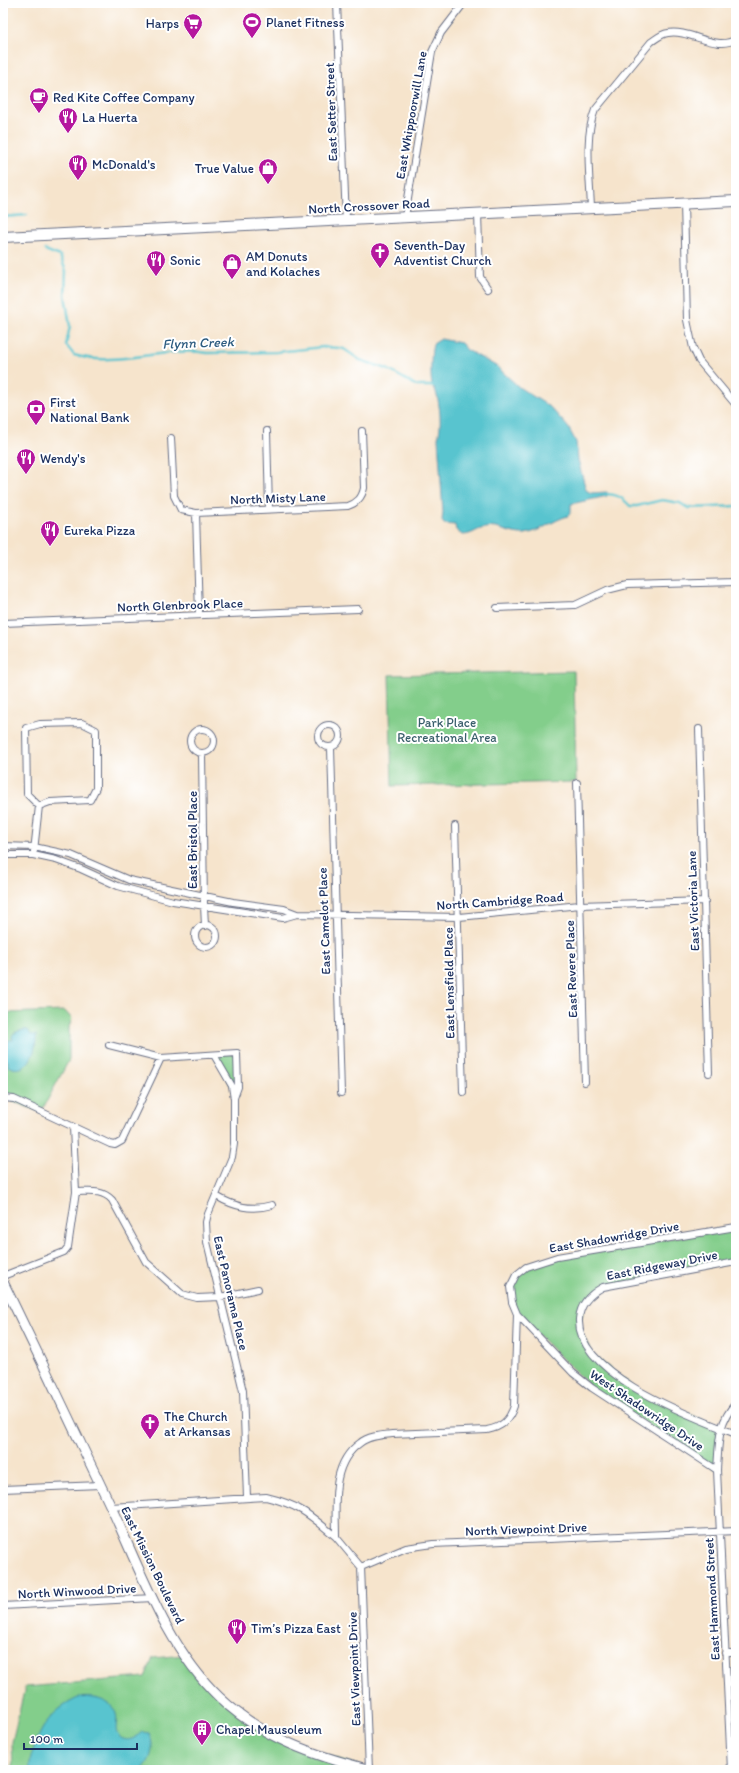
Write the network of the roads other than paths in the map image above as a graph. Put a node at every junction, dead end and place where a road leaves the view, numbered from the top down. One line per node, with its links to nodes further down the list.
1 (337, 3): 9 (street, East Setter Street)
2 (464, 3): 8 (street, East Whippoorwill Lane)
3 (736, 39): 6 (street)
4 (736, 201): 5 (main road, North Crossover Road)
5 (684, 203): 6 (main road, North Crossover Road); 12 (street)
6 (590, 208): 7 (main road, North Crossover Road)
7 (478, 213): 8 (main road, North Crossover Road); 11 (street)
8 (405, 217): 9 (main road, North Crossover Road)
9 (346, 220): 10 (main road, North Crossover Road)
10 (3, 237)
11 (488, 289)
12 (736, 405)
13 (267, 431): 16 (street)
14 (362, 432): 16 (street, North Misty Lane)
15 (171, 438): 17 (street)
16 (270, 509): 17 (street, North Misty Lane)
17 (196, 513): 21 (street)
18 (736, 582): 19 (street)
19 (497, 608)
20 (358, 609): 21 (street, North Glenbrook Place)
21 (199, 615): 22 (street, North Glenbrook Place)
22 (3, 623)
23 (699, 729): 34 (street, East Victoria Lane)
24 (331, 748): 38 (street, East Camelot Place)
25 (202, 754): 33 (street, East Bristol Place)
26 (577, 783): 36 (street, East Revere Place)
27 (39, 806): 27 (street); 30 (street)
28 (455, 826): 39 (street, East Lensfield Place)
29 (3, 846): 30 (street, North Cambridge Road)
30 (34, 847): 32 (street); 33 (street, North Cambridge Road)
31 (3, 855): 32 (street, North Cambridge Road)
32 (33, 855): 35 (street, North Cambridge Road)
33 (204, 896): 35 (street, East Bristol Place); 37 (street, North Cambridge Road)
34 (704, 901): 36 (street, North Cambridge Road); 44 (street, East Victoria Lane)
35 (204, 905): 37 (street, North Cambridge Road); 40 (street, East Bristol Place)
36 (580, 905): 39 (street, North Cambridge Road); 45 (street, East Revere Place)
37 (297, 914): 38 (street, North Cambridge Road)
38 (334, 915): 39 (street, North Cambridge Road); 47 (street, East Camelot Place)
39 (459, 917): 46 (street, East Lensfield Place)
40 (206, 926)
41 (109, 1045): 43 (street)
42 (214, 1055): 43 (street); 49 (street, East Panorama Place); 49 (street, East Panorama Place)
43 (161, 1058): 50 (street)
44 (709, 1073)
45 (585, 1082)
46 (463, 1092)
47 (341, 1093)
48 (3, 1098): 50 (street)
49 (234, 1098): 52 (street, East Panorama Place)
50 (73, 1127): 51 (street)
51 (76, 1192): 56 (street); 59 (street)
52 (216, 1196): 53 (street); 59 (street, East Panorama Place)
53 (272, 1205)
54 (736, 1227): 60 (street, East Shadowridge Drive)
55 (736, 1262): 62 (street, East Ridgeway Drive)
56 (3, 1276)
57 (3, 1282): 65 (main road, East Mission Boulevard)
58 (258, 1289): 59 (street)
59 (220, 1297): 67 (street, East Panorama Place)
60 (517, 1314): 64 (street, West Shadowridge Drive); 71 (street)
61 (736, 1403): 62 (street)
62 (721, 1428): 63 (street); 64 (street, East Hammond Street)
63 (736, 1434)
64 (717, 1470): 70 (street, East Hammond Street)
65 (100, 1485): 66 (street); 68 (main road, East Mission Boulevard)
66 (3, 1489)
67 (247, 1497): 68 (street); 71 (street)
68 (111, 1506): 73 (main road, East Mission Boulevard)
69 (736, 1531): 70 (street, North Viewpoint Drive)
70 (719, 1532): 72 (street, North Viewpoint Drive); 75 (street, East Hammond Street)
71 (336, 1537): 72 (street)
72 (361, 1567): 77 (street, East Viewpoint Drive)
73 (153, 1598): 74 (street, North Winwood Drive); 77 (main road, East Mission Boulevard)
74 (3, 1606)
75 (725, 1653): 76 (street); 78 (street, East Hammond Street)
76 (736, 1653)
77 (370, 1770)
78 (731, 1770)

